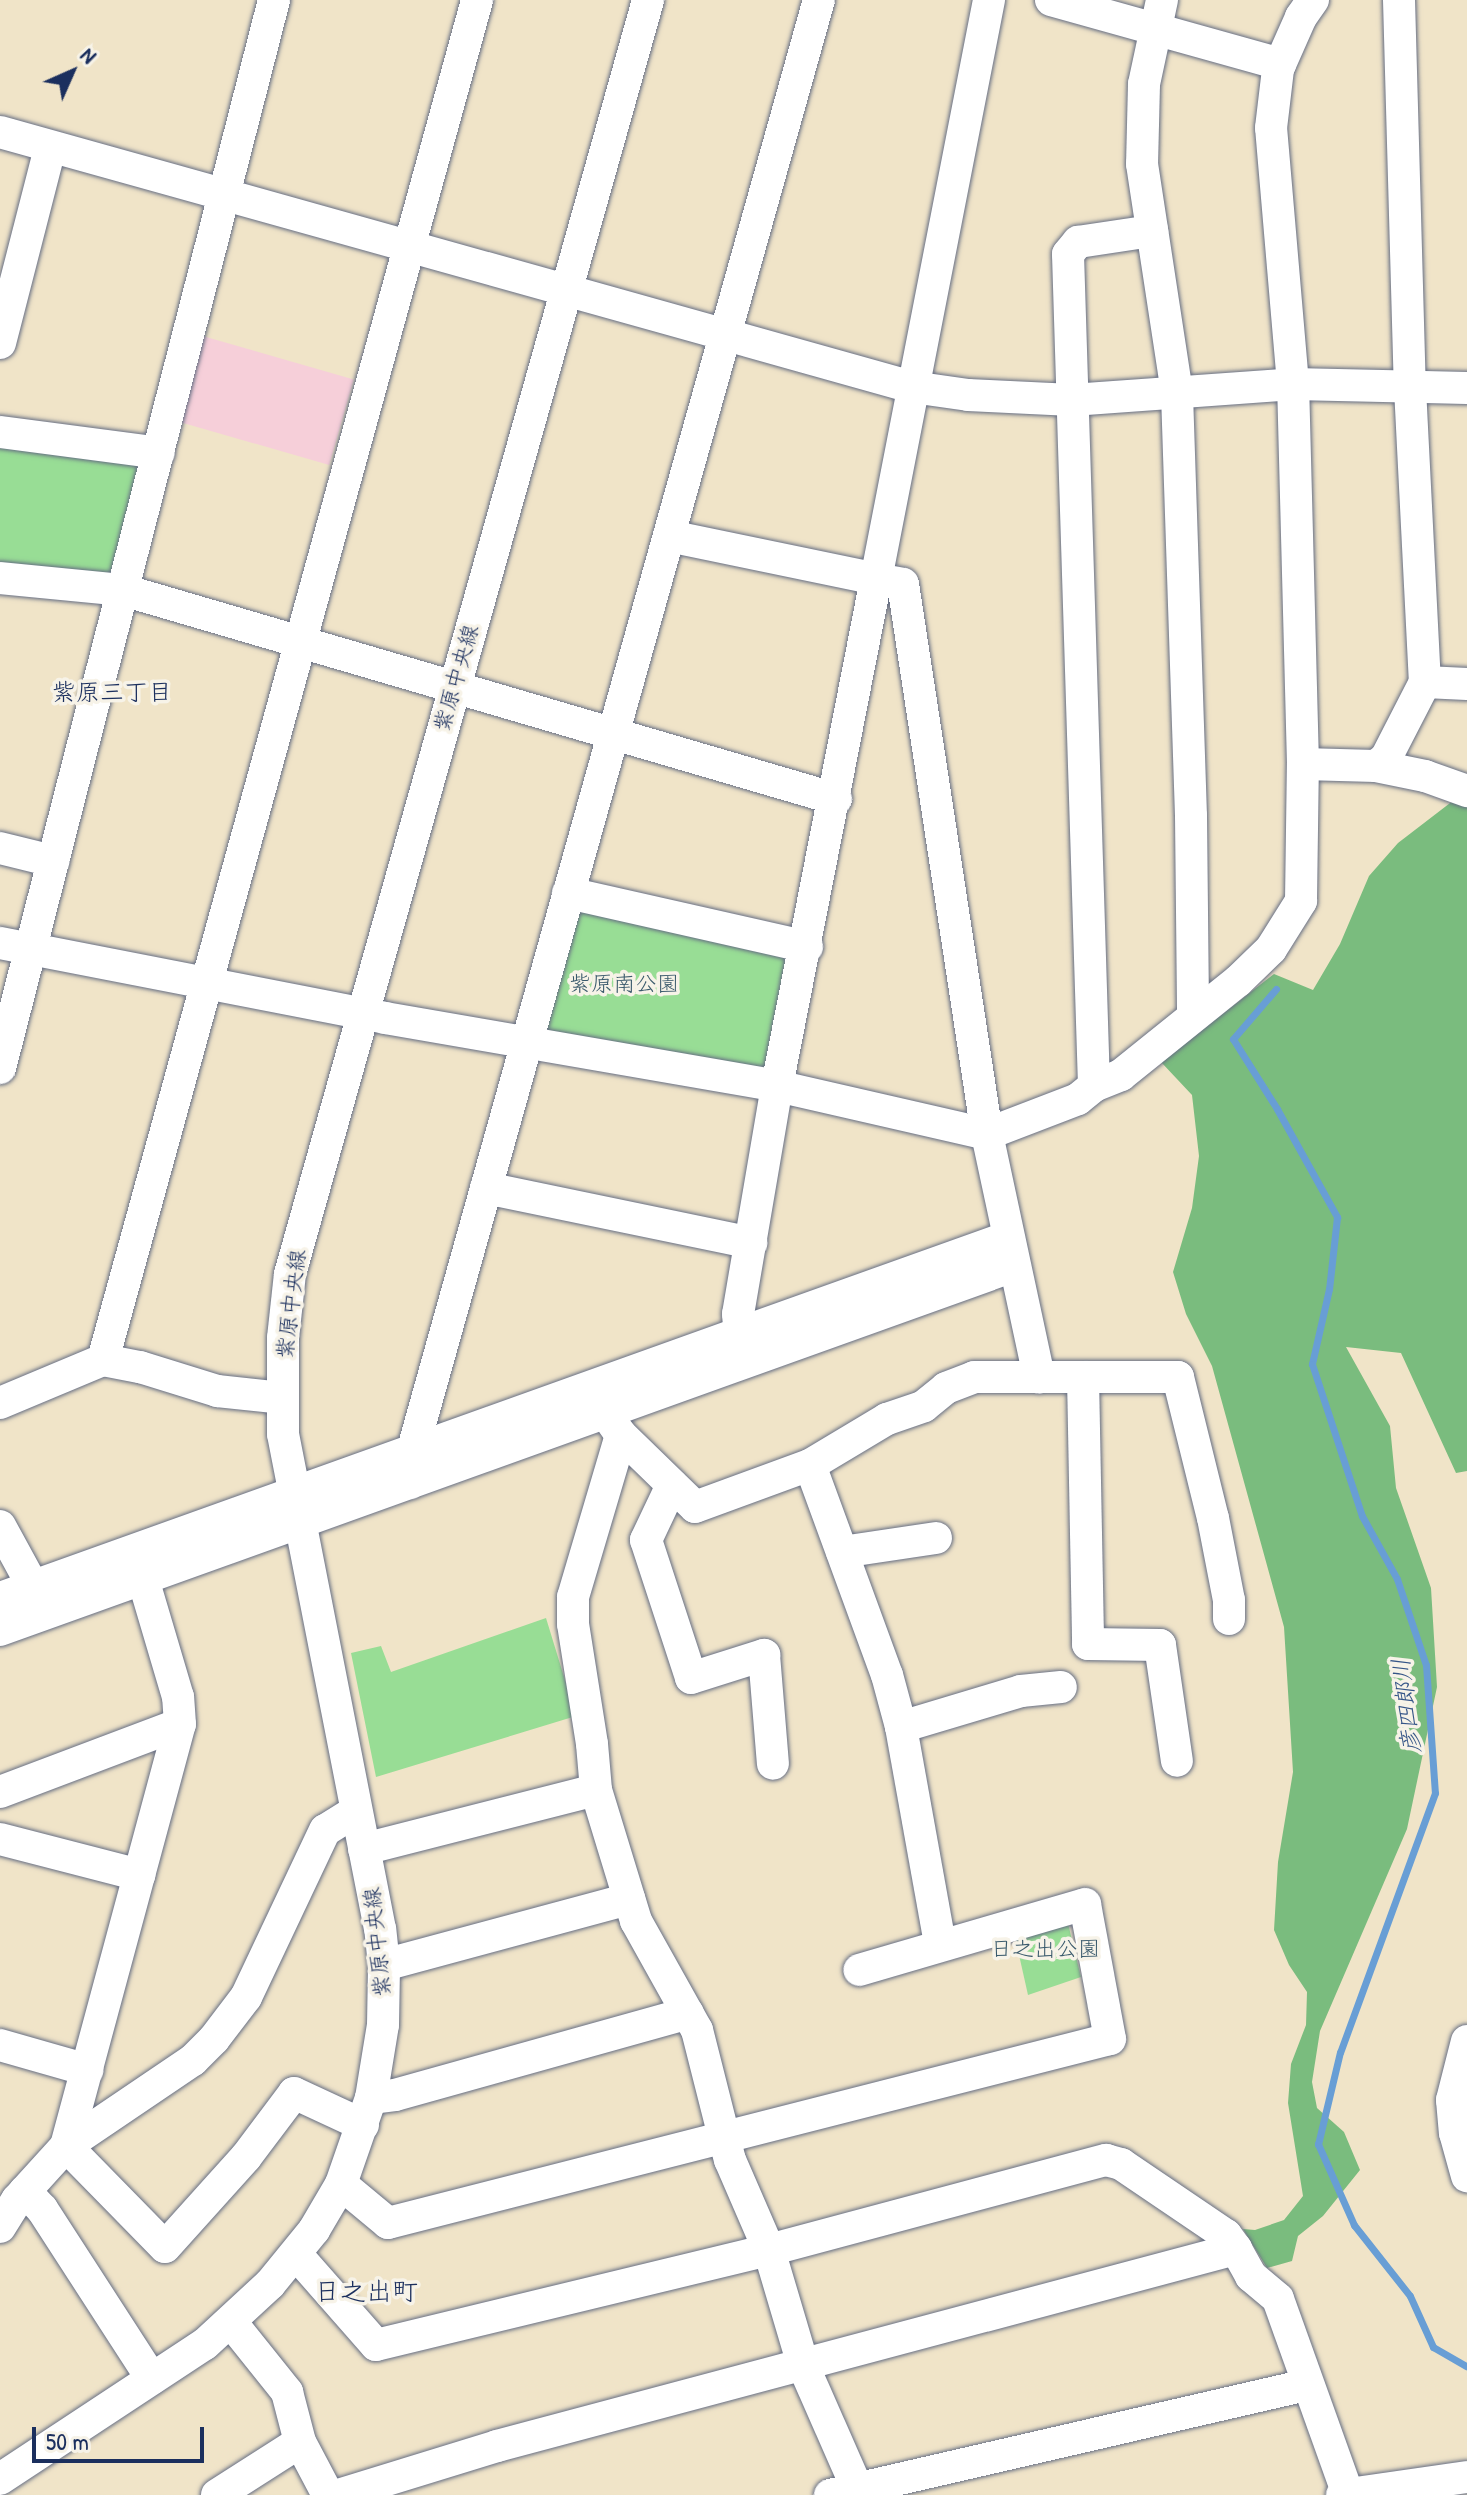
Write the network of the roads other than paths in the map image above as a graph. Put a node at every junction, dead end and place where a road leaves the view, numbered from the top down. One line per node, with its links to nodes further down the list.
1 (274, 0): 13 (street)
2 (477, 0): 15 (street)
3 (648, 0): 17 (street, 紫原中央線)
4 (819, 0): 18 (street)
5 (989, 0): 21 (street)
6 (1051, 0): 9 (street)
7 (1313, 0): 10 (street)
8 (1399, 0): 22 (street)
9 (1158, 14): 10 (street); 14 (street)
10 (1280, 64): 20 (street)
11 (0, 132): 12 (street)
12 (50, 148): 13 (street); 16 (street)
13 (225, 195): 15 (street); 27 (street)
14 (1152, 231): 24 (street); 25 (street)
15 (410, 247): 17 (street); 32 (street)
16 (10, 264): 19 (street)
17 (565, 292): 18 (street); 35 (street, 紫原中央線)
18 (723, 335): 21 (street); 28 (street)
19 (0, 343)
20 (1293, 384): 22 (street); 24 (street); 37 (street)
21 (912, 387): 25 (street); 30 (street)
22 (1410, 388): 23 (street); 33 (street)
23 (1467, 388)
24 (1177, 394): 25 (street); 48 (street)
25 (1072, 400): 52 (street)
26 (0, 432): 27 (street)
27 (159, 453): 31 (street)
28 (669, 536): 30 (street); 36 (street)
29 (0, 578): 31 (street)
30 (876, 579): 40 (street); 53 (street)
31 (123, 590): 32 (street); 42 (street)
32 (300, 643): 35 (street); 46 (street)
33 (1425, 682): 34 (street); 38 (street)
34 (1467, 684)
35 (454, 686): 36 (street); 47 (street, 紫原中央線)
36 (613, 733): 40 (street); 43 (street)
37 (1303, 764): 38 (street); 48 (street)
38 (1376, 766): 39 (street)
39 (1467, 791)
40 (836, 799): 45 (street)
41 (0, 848): 42 (street)
42 (53, 861): 44 (street)
43 (568, 893): 45 (street); 49 (street)
44 (15, 946): 46 (street); 50 (street)
45 (807, 947): 51 (street)
46 (205, 983): 47 (street); 58 (street)
47 (361, 1012): 49 (street); 62 (street, 紫原中央線)
48 (1193, 1015): 52 (street)
49 (526, 1043): 51 (street); 54 (street)
50 (0, 1068)
51 (777, 1086): 53 (street); 55 (street)
52 (1094, 1086): 53 (street)
53 (987, 1134): 56 (street)
54 (486, 1188): 55 (street); 65 (street)
55 (751, 1243): 57 (street)
56 (1011, 1251): 57 (street); 59 (street); 60 (street)
57 (739, 1333): 59 (street); 64 (street)
58 (103, 1360): 62 (street); 63 (street)
59 (742, 1365): 64 (street)
60 (1039, 1377): 61 (street); 66 (street)
61 (1083, 1377): 76 (street); 81 (street)
62 (282, 1398): 69 (street, 紫原中央線)
63 (0, 1403)
64 (605, 1411): 65 (street); 67 (street); 68 (street); 83 (street)
65 (413, 1449): 67 (street); 69 (street)
66 (810, 1465): 68 (street); 72 (street)
67 (410, 1483): 69 (street)
68 (672, 1485): 82 (street)
69 (298, 1508): 73 (street); 75 (street); 85 (street, 紫原中央線)
70 (0, 1526): 75 (street)
71 (936, 1538): 72 (street)
72 (842, 1552): 80 (street)
73 (143, 1579): 75 (street); 79 (street)
74 (0, 1598): 75 (street)
75 (40, 1600): 77 (street)
76 (1229, 1619)
77 (0, 1630)
78 (1061, 1687): 80 (street)
79 (180, 1724): 84 (street); 88 (street)
80 (901, 1727): 90 (street)
81 (1177, 1761)
82 (773, 1764)
83 (596, 1790): 87 (street); 89 (street)
84 (0, 1792)
85 (356, 1811): 87 (street, 紫原中央線); 100 (street)
86 (0, 1839): 88 (street)
87 (364, 1849): 91 (street, 紫原中央線)
88 (139, 1875): 96 (street)
89 (629, 1899): 91 (street); 93 (street)
90 (940, 1944): 92 (street); 98 (street)
91 (384, 1965): 97 (street, 紫原中央線)
92 (859, 1970)
93 (688, 2013): 97 (street); 98 (street)
94 (1467, 2041): 99 (street)
95 (0, 2045): 96 (street)
96 (87, 2070): 100 (street)
97 (367, 2112): 100 (street); 102 (street, 紫原中央線)
98 (727, 2137): 102 (street); 106 (street)
99 (1462, 2140): 101 (street)
100 (66, 2146): 103 (street)
101 (1467, 2176)
102 (341, 2184): 107 (street, 紫原中央線)
103 (25, 2191): 104 (street); 110 (street)
104 (0, 2227)
105 (1236, 2249): 106 (street); 109 (street); 111 (street)
106 (769, 2250): 107 (street); 109 (street)
107 (296, 2254): 108 (street, 紫原中央線)
108 (231, 2322): 110 (street, 紫原中央線); 112 (street)
109 (803, 2365): 115 (street); 119 (street)
110 (152, 2379): 114 (street, 紫原中央線)
111 (1306, 2385): 115 (street); 116 (street)
112 (300, 2442): 117 (street); 118 (street)
113 (1467, 2477): 116 (street)
114 (7, 2478)
115 (849, 2492)
116 (1345, 2494)
117 (217, 2495)
118 (328, 2495)
119 (338, 2495)

